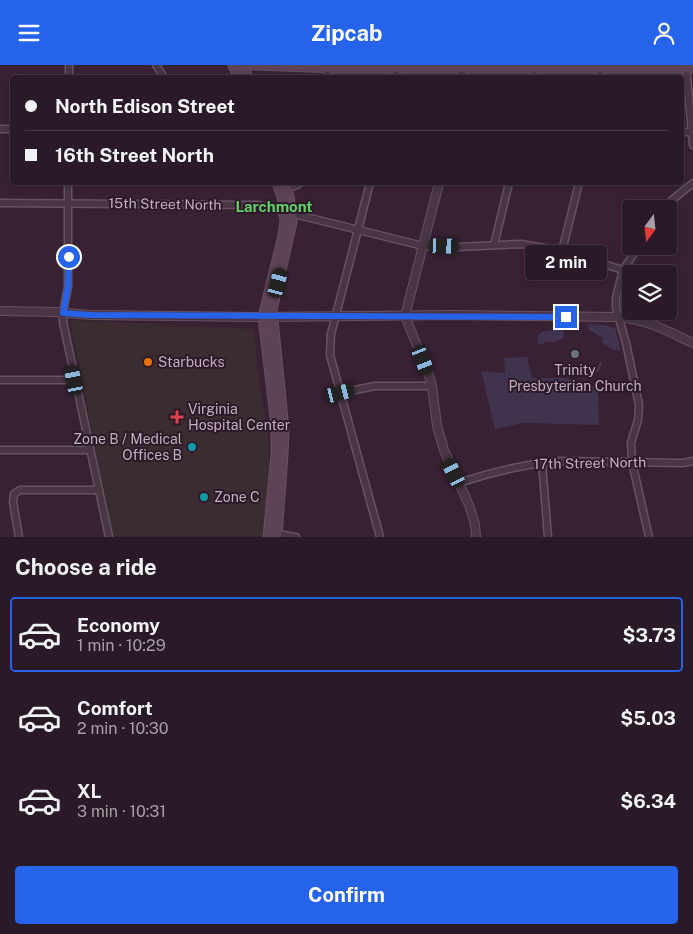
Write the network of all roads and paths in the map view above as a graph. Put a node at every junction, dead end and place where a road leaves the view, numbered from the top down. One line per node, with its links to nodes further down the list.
1 (253, 65): 4 (main road)
2 (600, 66): 3 (main road); 6 (main road)
3 (688, 67): 8 (street)
4 (327, 70): 7 (main road)
5 (462, 70): 6 (main road); 7 (main road)
6 (534, 70)
7 (396, 73)
8 (691, 132): 9 (street); 10 (street)
9 (684, 133)
10 (693, 145)
11 (693, 183): 19 (street)
12 (68, 185): 21 (street)
13 (297, 185): 18 (street)
14 (369, 185): 23 (street)
15 (438, 185): 25 (street)
16 (509, 185): 24 (street)
17 (578, 185): 26 (street)
18 (282, 186): 22 (main road)
19 (673, 200)
20 (0, 203): 21 (street, 15th Street North)
21 (68, 203): 22 (street, 15th Street North); 30 (street)
22 (288, 212): 23 (street, 15th Street North); 33 (main road)
23 (358, 229): 25 (street, 15th Street North); 31 (street)
24 (494, 245): 25 (street, 15th Street North); 26 (street, 15th Street North)
25 (423, 246): 32 (street)
26 (562, 251): 27 (street, 15th Street North)
27 (622, 270)
28 (622, 274): 34 (street)
29 (0, 311): 30 (street)
30 (63, 313): 33 (street); 37 (street)
31 (336, 316): 32 (street); 33 (street); 39 (street)
32 (405, 316): 34 (street); 38 (street)
33 (268, 317): 47 (main road); 50 (main road)
34 (618, 317): 35 (street); 43 (street)
35 (693, 343)
36 (0, 380): 37 (street)
37 (74, 380): 41 (street)
38 (432, 386): 39 (street); 45 (street)
39 (340, 393): 52 (street)
40 (0, 450): 41 (street)
41 (90, 450): 46 (street)
42 (693, 461): 43 (street, 17th Street North)
43 (632, 462): 44 (street, 17th Street North); 55 (street)
44 (542, 463): 45 (street, 17th Street North); 54 (street)
45 (459, 483): 53 (street)
46 (99, 490): 48 (street); 49 (street)
47 (277, 535): 51 (street)
48 (19, 537)
49 (109, 537)
50 (268, 537)
51 (296, 537)
52 (380, 537)
53 (476, 537)
54 (548, 537)
55 (649, 537)

